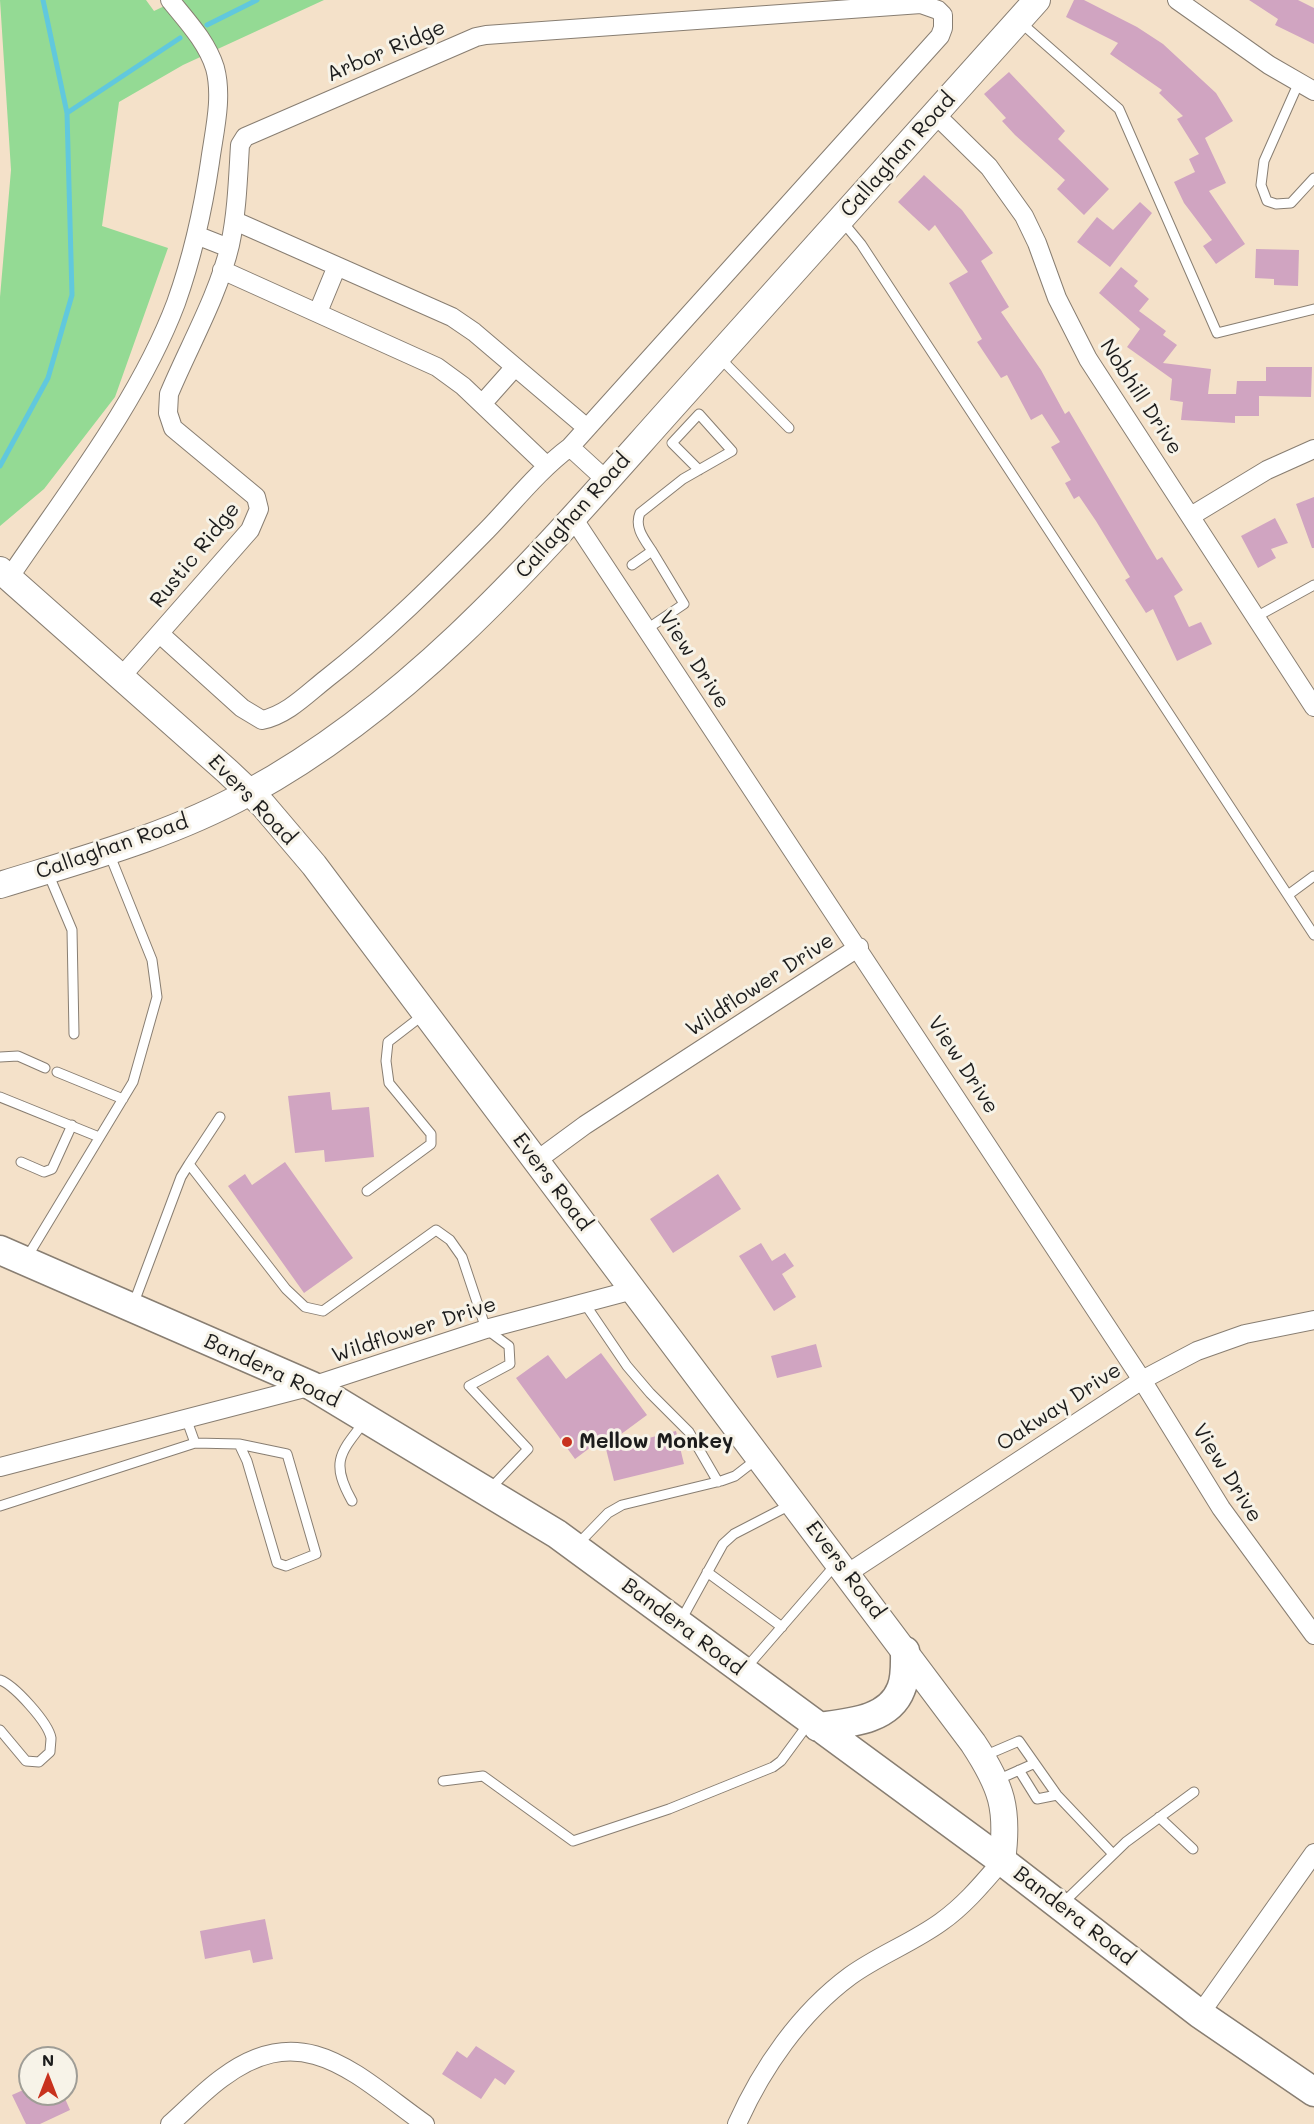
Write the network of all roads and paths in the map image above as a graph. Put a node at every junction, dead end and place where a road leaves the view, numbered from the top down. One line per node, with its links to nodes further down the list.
1 (170, 0): 10 (street)
2 (1037, 0): 4 (main road, Callaghan Road)
3 (1177, 0): 5 (street)
4 (1018, 20): 6 (main road, Callaghan Road); 14 (lane)
5 (1307, 87): 7 (lane)
6 (935, 114): 8 (main road, Callaghan Road); 26 (street, Nobhill Drive)
7 (1314, 178)
8 (841, 219): 16 (main road, Callaghan Road); 42 (lane)
9 (235, 221): 11 (street); 12 (street); 19 (street, Arbor Ridge)
10 (196, 235): 11 (street); 30 (street)
11 (229, 248): 13 (street)
12 (337, 266): 15 (street); 17 (street)
13 (222, 270): 15 (street); 34 (street, Rustic Ridge)
14 (1314, 309)
15 (318, 312): 18 (street)
16 (718, 356): 20 (lane); 25 (main road, Callaghan Road)
17 (514, 368): 18 (street); 19 (street)
18 (482, 404): 23 (street)
19 (587, 428): 21 (street)
20 (789, 428)
21 (570, 447): 23 (street); 25 (street)
22 (1314, 449): 26 (street)
23 (546, 465): 34 (street)
24 (699, 470): 24 (lane); 28 (lane)
25 (606, 480): 27 (main road, Callaghan Road)
26 (1191, 516): 32 (street, Nobhill Drive)
27 (573, 518): 33 (street, View Drive); 37 (main road, Callaghan Road)
28 (652, 551): 29 (lane); 33 (lane)
29 (632, 566)
30 (4, 574): 35 (main road, Evers Road)
31 (1314, 585): 32 (lane)
32 (1256, 617): 36 (street, Nobhill Drive)
33 (647, 629): 44 (street, View Drive)
34 (159, 634): 35 (street, Rustic Ridge)
35 (121, 677): 37 (main road, Evers Road)
36 (1314, 706)
37 (249, 793): 38 (main road, Callaghan Road); 45 (main road, Evers Road)
38 (109, 851): 39 (main road, Callaghan Road); 51 (lane)
39 (47, 871): 41 (main road, Callaghan Road); 46 (lane)
40 (1314, 876): 42 (lane)
41 (0, 885)
42 (1288, 895): 43 (lane)
43 (1314, 935)
44 (859, 947): 55 (street, Wildflower Drive); 65 (street, View Drive)
45 (425, 1013): 55 (main road, Evers Road); 58 (lane)
46 (74, 1034)
47 (0, 1057): 48 (lane)
48 (45, 1068)
49 (57, 1072): 51 (lane)
50 (0, 1097): 53 (lane)
51 (123, 1099): 54 (lane)
52 (220, 1117): 57 (lane)
53 (72, 1125): 54 (lane); 56 (lane)
54 (99, 1137): 59 (lane)
55 (536, 1161): 60 (main road, Evers Road)
56 (21, 1162)
57 (189, 1164): 62 (lane); 64 (lane)
58 (367, 1191)
59 (13, 1256): 62 (main road, Bandera Road)
60 (633, 1290): 61 (street, Wildflower Drive); 71 (main road, Evers Road)
61 (585, 1304): 64 (street, Wildflower Drive); 73 (lane)
62 (132, 1308): 66 (main road, Bandera Road)
63 (1314, 1320): 65 (street, Oakway Drive)
64 (486, 1329): 66 (street, Wildflower Drive); 74 (lane)
65 (1142, 1380): 79 (street, Oakway Drive); 83 (street, View Drive)
66 (312, 1386): 67 (street, Wildflower Drive); 68 (main road, Bandera Road)
67 (186, 1418): 69 (lane); 72 (street, Wildflower Drive)
68 (367, 1419): 74 (main road, Bandera Road); 75 (lane)
69 (195, 1443): 70 (lane); 77 (lane)
70 (239, 1444): 70 (lane)
71 (759, 1456): 73 (lane); 76 (main road, Evers Road)
72 (0, 1467)
73 (718, 1482): 78 (lane)
74 (488, 1492): 78 (main road, Bandera Road)
75 (352, 1501)
76 (794, 1503): 79 (main road, Evers Road); 80 (lane)
77 (0, 1506)
78 (575, 1547): 81 (main road, Bandera Road)
79 (843, 1567): 82 (lane); 84 (main road, Evers Road)
80 (707, 1572): 81 (lane); 82 (lane)
81 (679, 1624): 85 (main road, Bandera Road)
82 (782, 1627): 85 (lane)
83 (1314, 1635)
84 (905, 1651): 87 (main road); 89 (main road, Evers Road)
85 (743, 1672): 87 (main road, Bandera Road)
86 (0, 1680): 88 (lane)
87 (815, 1724): 92 (lane); 100 (main road, Bandera Road)
88 (0, 1730)
89 (982, 1757): 90 (lane); 93 (main road, Evers Road)
90 (1033, 1764): 91 (lane); 95 (lane)
91 (1019, 1770): 93 (lane); 95 (lane)
92 (442, 1781)
93 (995, 1781): 100 (main road, Evers Road)
94 (1194, 1792): 96 (lane)
95 (1057, 1795): 98 (lane)
96 (1159, 1817): 97 (lane); 98 (lane)
97 (1193, 1849)
98 (1112, 1853): 101 (lane)
99 (1314, 1853): 102 (street)
100 (1002, 1861): 101 (main road, Bandera Road); 106 (street)
101 (1061, 1906): 102 (main road, Bandera Road)
102 (1200, 2014): 103 (main road, Bandera Road)
103 (1314, 2092)
104 (170, 2124): 105 (street)
105 (425, 2124)
106 (737, 2124)

